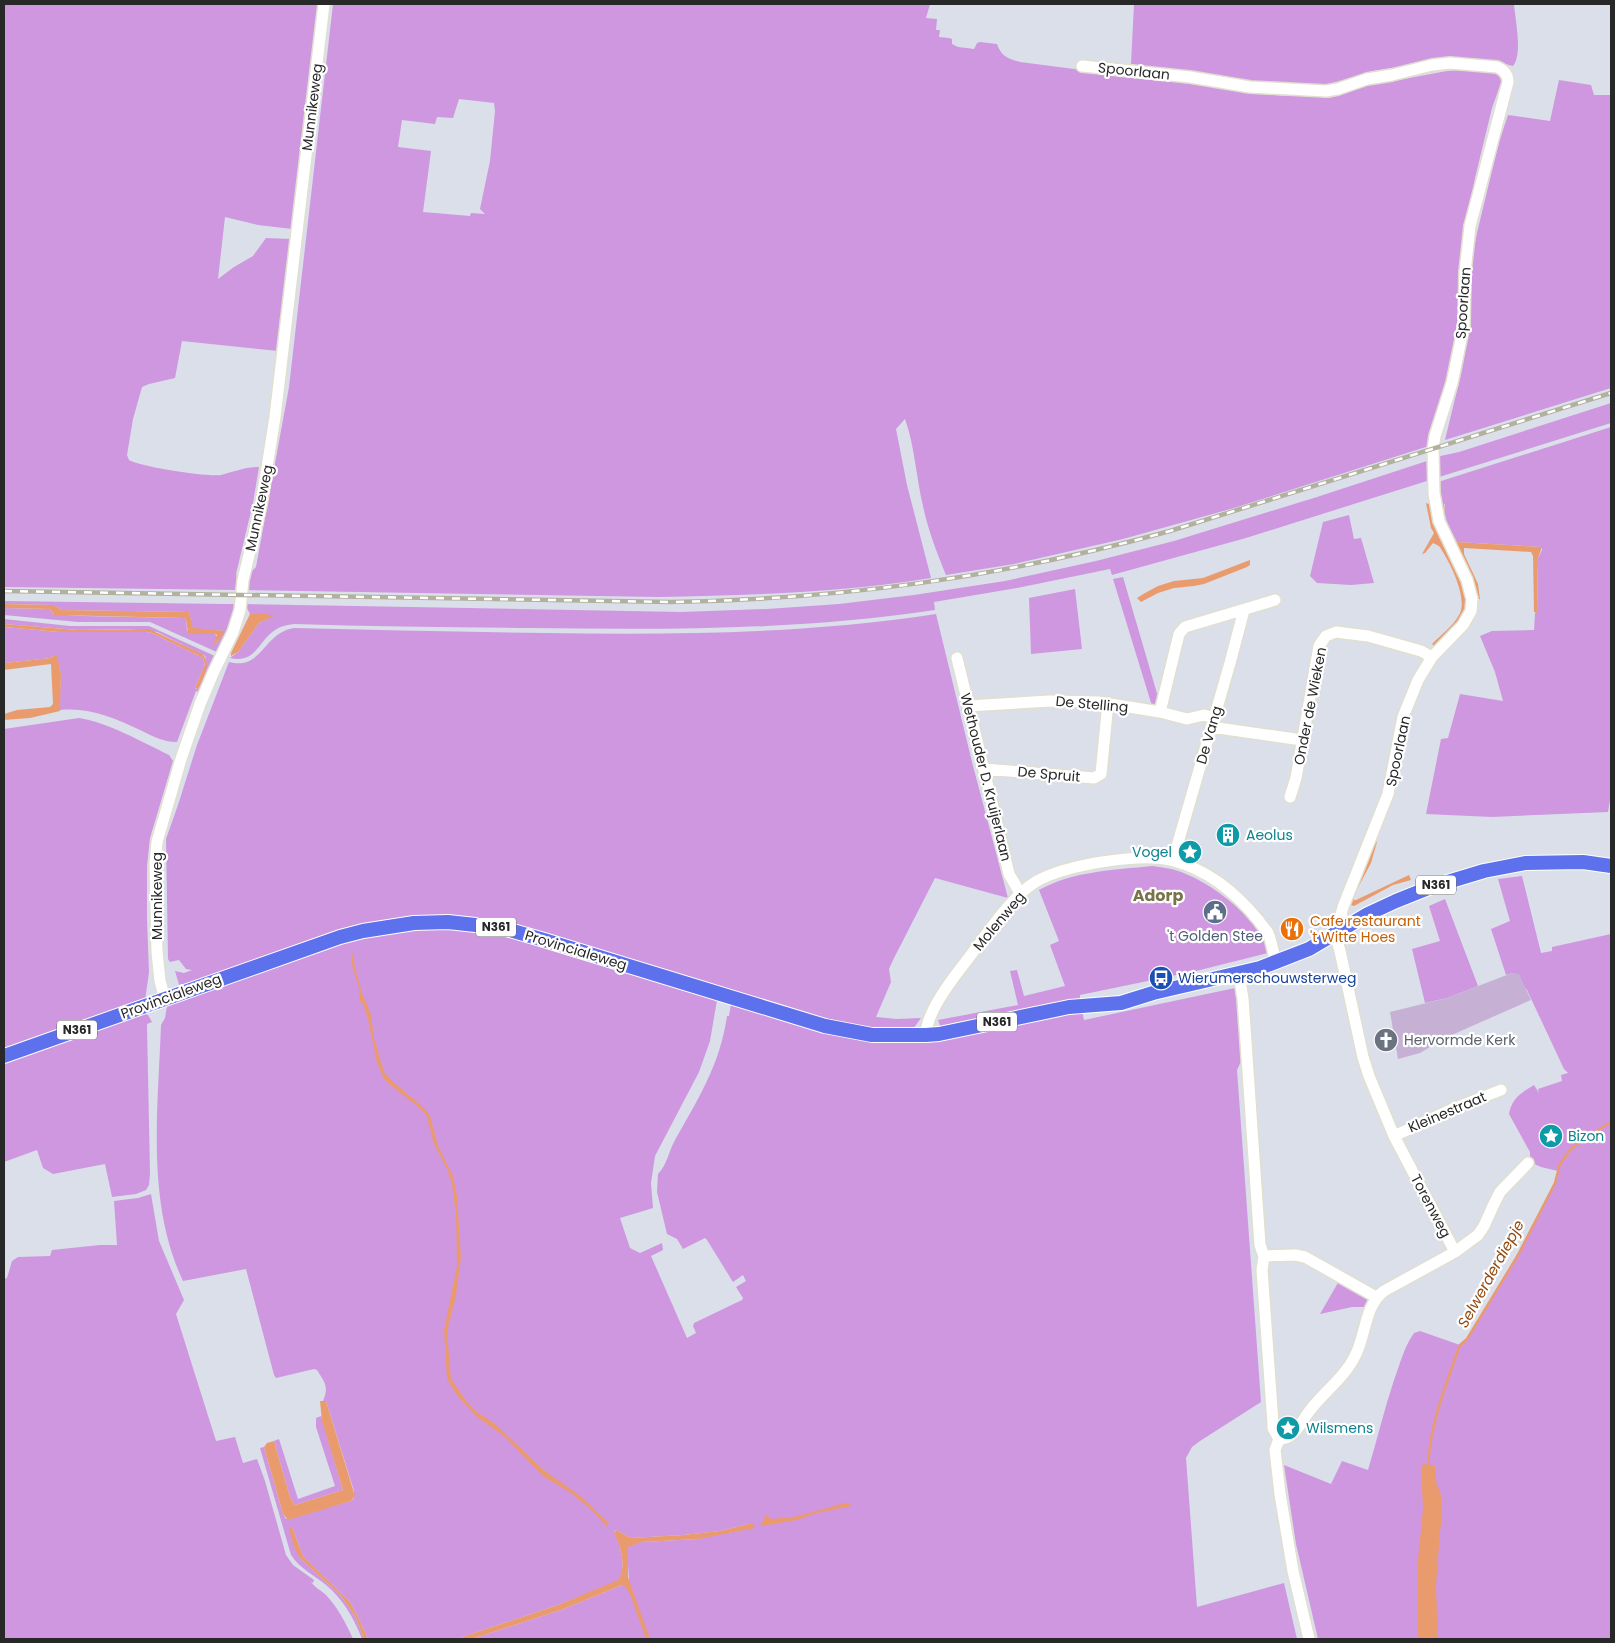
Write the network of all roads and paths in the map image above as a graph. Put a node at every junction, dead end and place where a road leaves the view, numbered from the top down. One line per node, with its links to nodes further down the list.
1 (324, 4): 20 (street, Munnikeweg)
2 (1082, 66): 5 (street, Spoorlaan)
3 (1275, 600): 4 (street)
4 (1244, 610): 9 (street); 10 (street, De Vang)
5 (1432, 657): 11 (street, Onder de Wieken); 17 (street, Spoorlaan)
6 (957, 658): 8 (street, Wethouder D. Kruijerlaan)
7 (1108, 703): 8 (street, De Stelling); 9 (street, De Stelling); 12 (street, De Spruit)
8 (968, 706): 12 (street, Wethouder D. Kruijerlaan)
9 (1160, 712): 10 (street, De Stelling)
10 (1212, 722): 11 (street, De Stelling); 14 (street, De Vang)
11 (1302, 740): 13 (street, Onder de Wieken)
12 (984, 769): 16 (street, Wethouder D. Kruijerlaan)
13 (1290, 797)
14 (1173, 860): 16 (street, Molenweg); 18 (street, Molenweg)
15 (1611, 866): 17 (main road, Provincialeweg / N361)
16 (1020, 893): 21 (street, Molenweg)
17 (1341, 930): 18 (main road, Provincialeweg / N361); 24 (street, Torenweg)
18 (1276, 962): 19 (main road, Provincialeweg / N361)
19 (1239, 974): 21 (main road, Provincialeweg / N361); 27 (street)
20 (164, 999): 21 (main road, Provincialeweg / N361); 22 (main road, Provincialeweg / N361)
21 (926, 1035)
22 (4, 1056)
23 (1502, 1090): 24 (street, Kleinestraat)
24 (1394, 1136): 26 (street, Torenweg)
25 (1528, 1163): 26 (street)
26 (1455, 1252): 28 (street, Torenweg)
27 (1264, 1256): 28 (street); 29 (street)
28 (1376, 1297): 29 (street)
29 (1279, 1439): 30 (street)
30 (1309, 1639)

